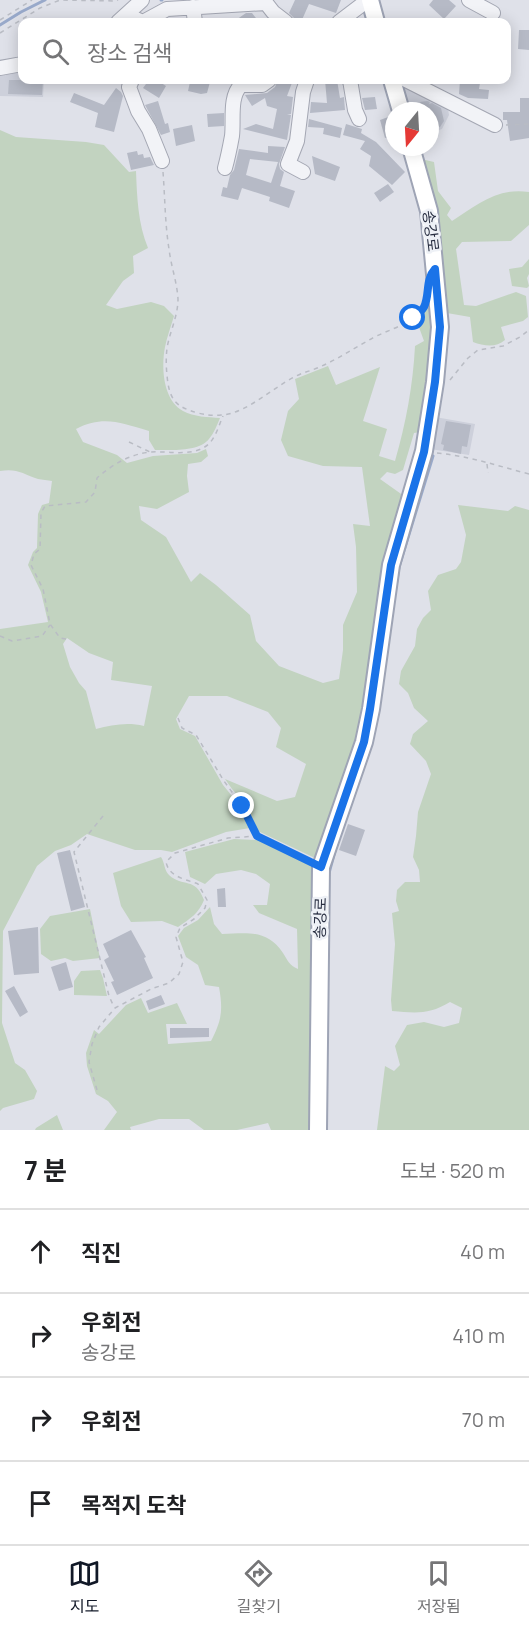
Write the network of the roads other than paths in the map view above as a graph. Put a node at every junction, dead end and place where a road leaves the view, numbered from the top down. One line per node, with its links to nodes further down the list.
1 (142, 0): 7 (street)
2 (369, 0): 10 (street); 11 (main road)
3 (469, 0): 5 (street)
4 (194, 7): 6 (street); 8 (street); 9 (street)
5 (493, 13)
6 (271, 17)
7 (126, 18)
8 (150, 18)
9 (195, 18)
10 (344, 18)
11 (375, 18)
12 (18, 65): 13 (street)
13 (0, 68)
14 (130, 84): 24 (street)
15 (263, 84): 25 (street)
16 (306, 84): 26 (street)
17 (351, 84): 21 (street)
18 (393, 84): 20 (main road)
19 (414, 84): 22 (street)
20 (398, 102)
21 (359, 119)
22 (495, 124)
23 (414, 156): 27 (main road, 송강로)
24 (162, 161)
25 (225, 168)
26 (303, 172)
27 (318, 1130)

